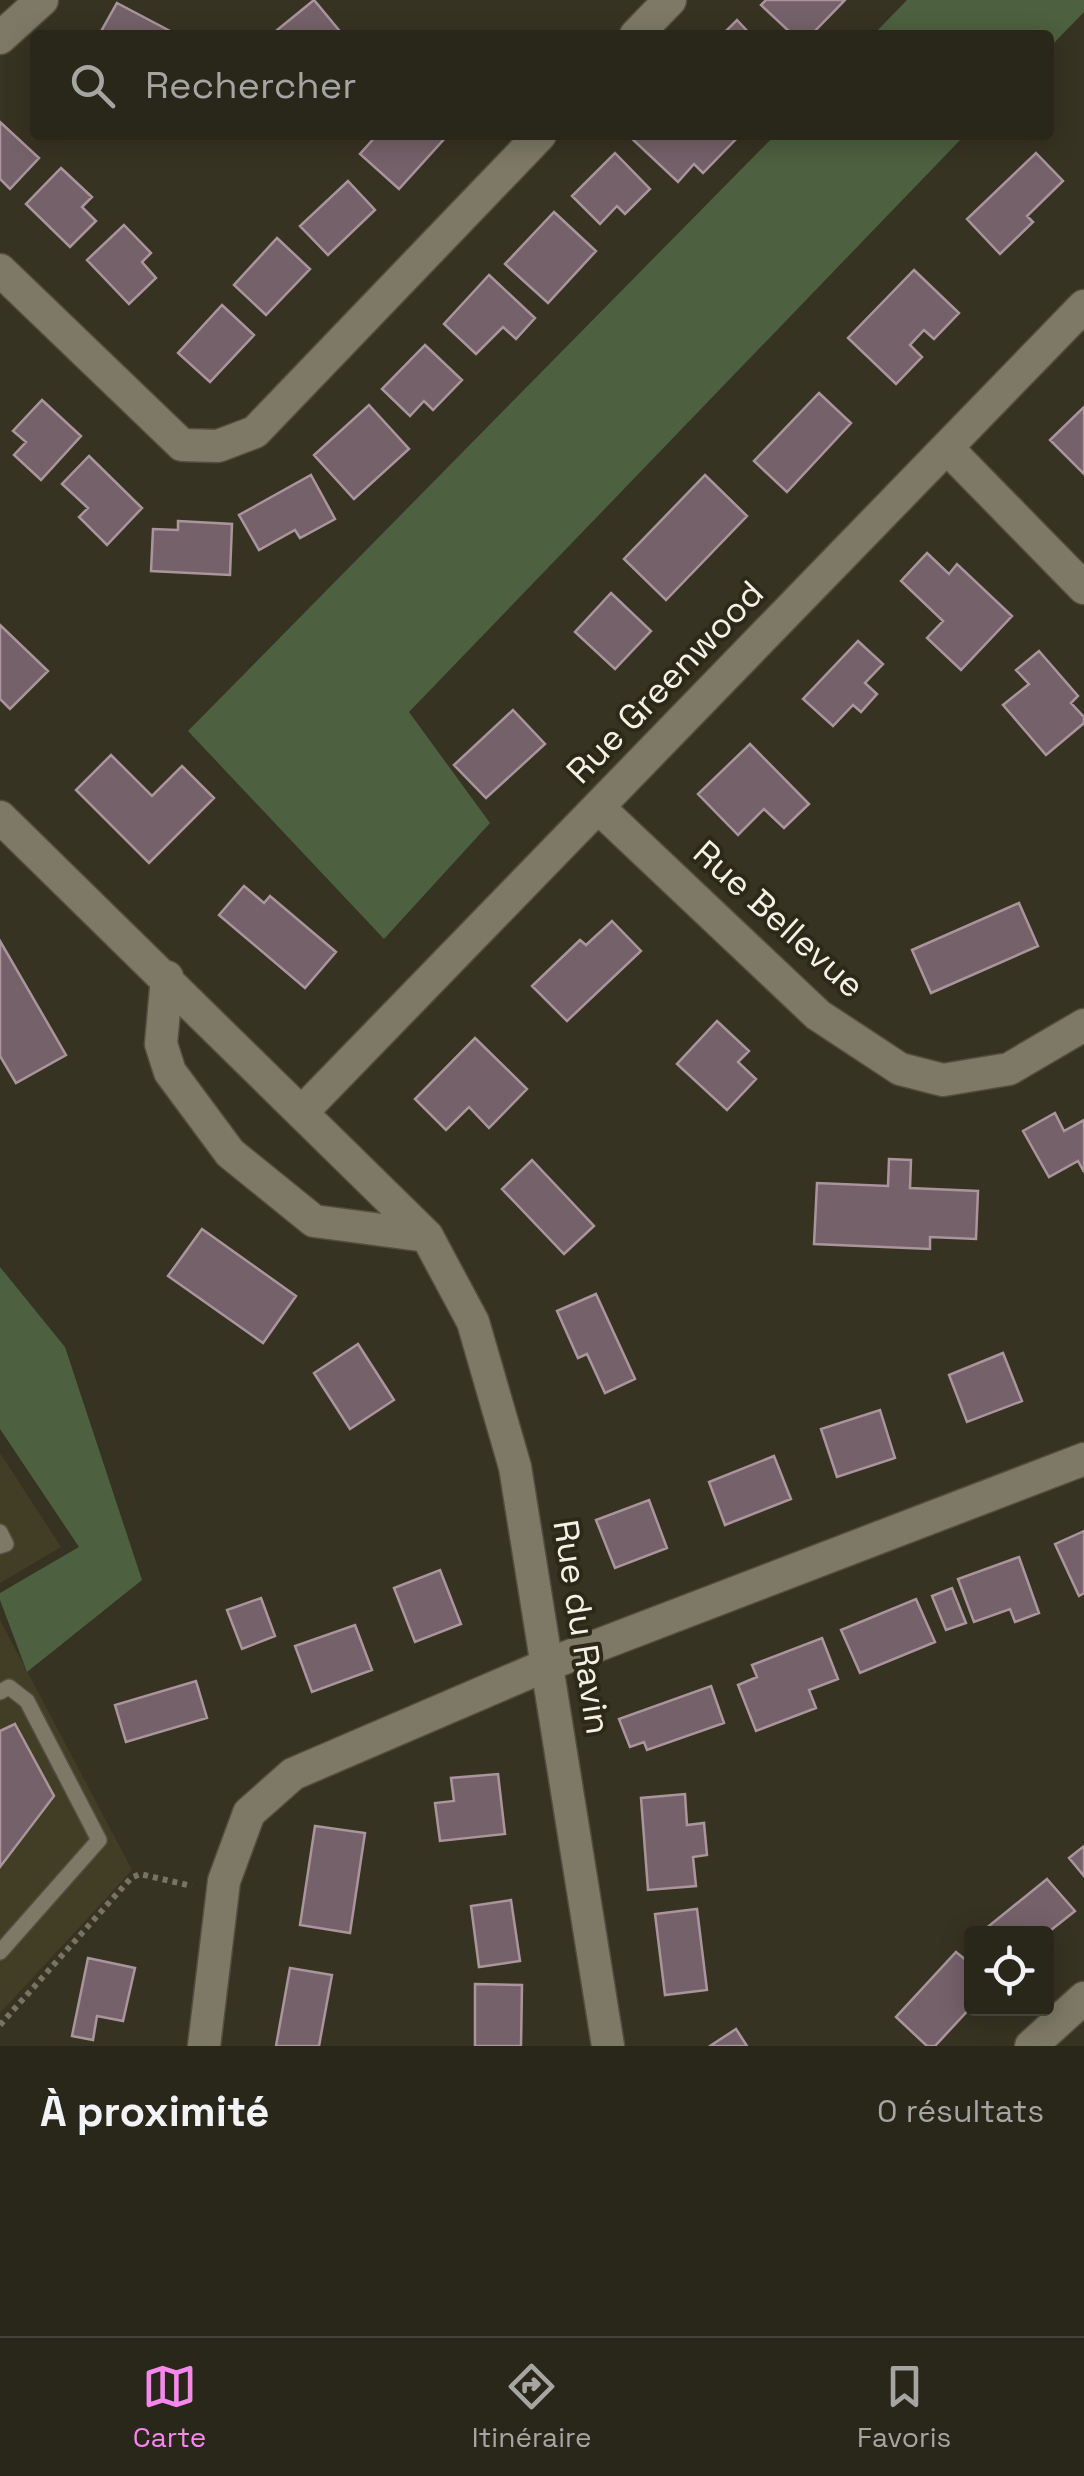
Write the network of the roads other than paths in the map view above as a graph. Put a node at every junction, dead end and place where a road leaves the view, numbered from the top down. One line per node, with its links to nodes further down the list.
1 (42, 0): 4 (street)
2 (670, 0): 3 (street)
3 (641, 30)
4 (0, 38)
5 (535, 140): 6 (street)
6 (0, 270)
7 (1084, 306): 8 (street, Rue Greenwood)
8 (948, 448): 9 (street); 10 (street, Rue Greenwood)
9 (1084, 588)
10 (598, 807): 13 (street, Rue Bellevue); 14 (street, Rue Greenwood)
11 (0, 817): 12 (street, Rue du Ravin)
12 (166, 978): 14 (street, Rue du Ravin); 15 (street)
13 (1084, 1026)
14 (302, 1112): 15 (street, Rue du Ravin)
15 (428, 1236): 19 (street, Rue du Ravin)
16 (1084, 1459): 19 (street)
17 (0, 1532): 18 (lane)
18 (0, 1546)
19 (548, 1664): 23 (street); 24 (street, Rue du Ravin)
20 (0, 1692): 21 (lane)
21 (0, 1952)
22 (1084, 1998): 25 (street)
23 (204, 2046)
24 (608, 2046)
25 (1031, 2046)

